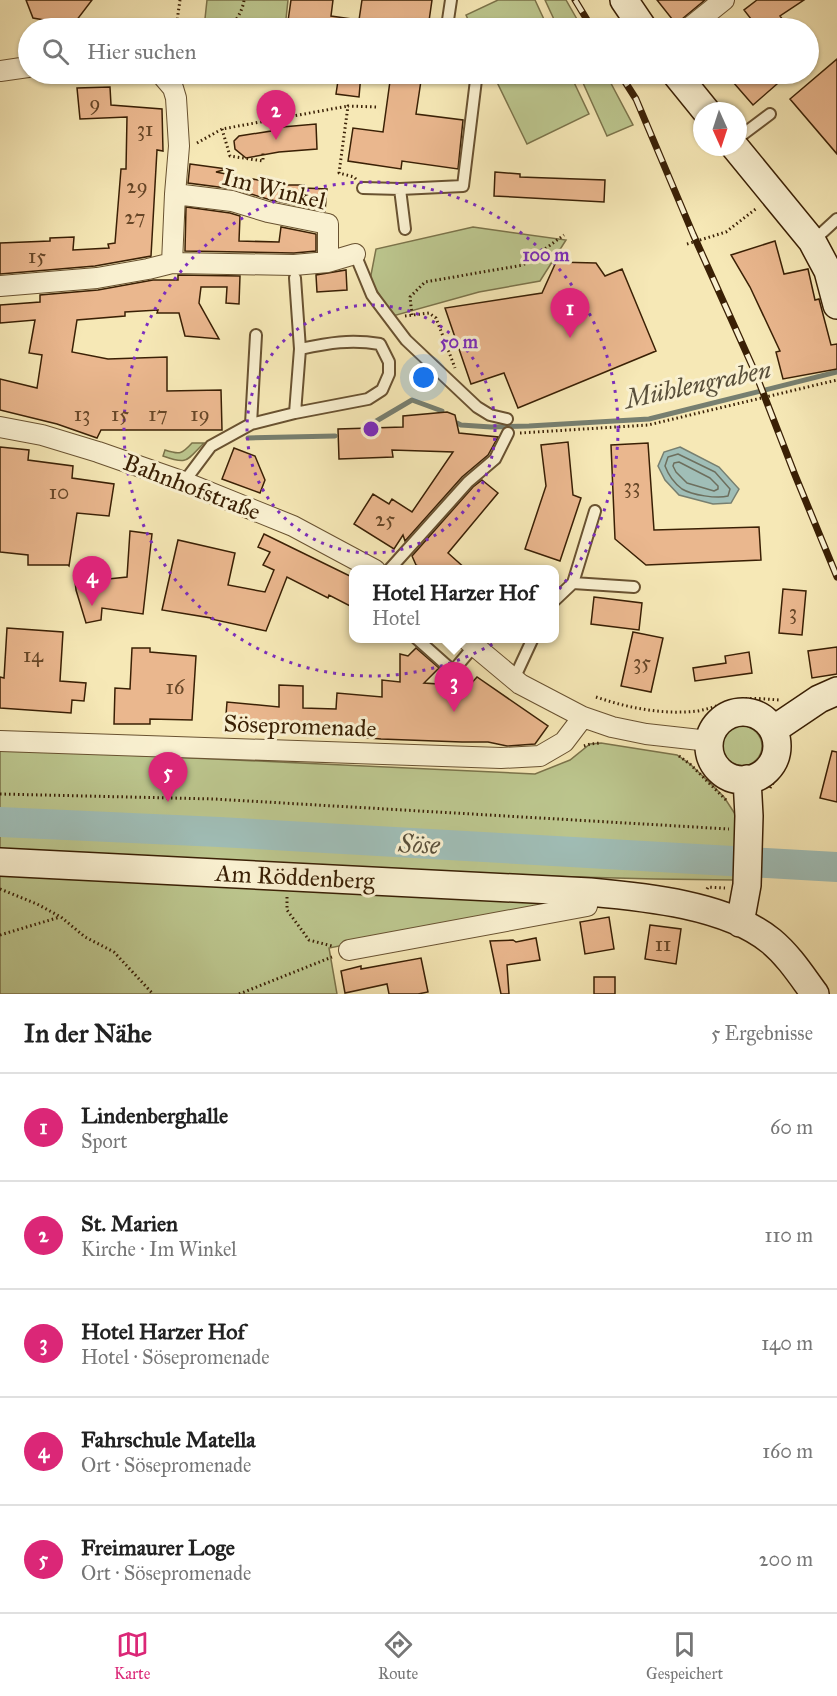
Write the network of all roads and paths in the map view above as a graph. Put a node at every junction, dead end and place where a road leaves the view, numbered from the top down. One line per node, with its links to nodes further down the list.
1 (180, 0): 6 (path)
2 (244, 0): 7 (path)
3 (451, 0): 8 (lane)
4 (624, 0): 9 (main road)
5 (724, 0): 10 (street)
6 (177, 18)
7 (236, 18)
8 (448, 18)
9 (636, 18)
10 (702, 18)
11 (18, 69): 12 (street)
12 (0, 71)
13 (170, 84): 22 (street)
14 (476, 84): 27 (lane)
15 (684, 84): 16 (main road)
16 (699, 102)
17 (348, 106): 18 (path); 20 (path); 25 (path)
18 (377, 106)
19 (770, 114): 21 (lane)
20 (222, 129): 22 (path); 23 (path)
21 (747, 131)
22 (179, 146): 29 (street)
23 (263, 151)
24 (743, 156): 28 (main road)
25 (354, 177)
26 (363, 188): 27 (lane)
27 (400, 189): 31 (lane)
28 (774, 193): 33 (main road); 34 (path)
29 (175, 194): 36 (street, Im Winkel); 37 (street)
30 (837, 219): 33 (lane)
31 (405, 229)
32 (564, 235): 41 (path)
33 (813, 241): 40 (main road)
34 (687, 244)
35 (355, 254): 36 (street); 42 (lane)
36 (328, 262): 37 (street)
37 (172, 263): 39 (street)
38 (295, 279): 44 (lane)
39 (0, 286)
40 (836, 296)
41 (412, 315): 42 (path); 45 (path)
42 (392, 321): 48 (lane)
43 (256, 335): 49 (lane)
44 (300, 349): 47 (lane); 47 (lane)
45 (451, 358)
46 (837, 380): 51 (path)
47 (295, 413): 49 (lane)
48 (507, 419)
49 (251, 424): 52 (lane)
50 (0, 427): 52 (street, Bahnhofstraße)
51 (508, 433): 55 (lane)
52 (184, 482): 54 (street, Bahnhofstraße)
53 (595, 511): 56 (lane)
54 (366, 565)
55 (393, 565)
56 (573, 583): 57 (lane); 58 (lane)
57 (634, 587)
58 (559, 597)
59 (421, 643): 60 (lane)
60 (468, 643)
61 (470, 643): 63 (street)
62 (531, 643): 63 (lane)
63 (514, 679): 66 (street)
64 (837, 691): 67 (main road)
65 (596, 698): 67 (path)
66 (583, 717): 69 (street); 70 (street, Sösepromenade)
67 (784, 722): 69 (main road); 73 (main road); 73 (path)
68 (0, 741): 70 (street, Sösepromenade)
69 (710, 741): 73 (main road)
70 (564, 742): 71 (path)
71 (601, 744)
72 (677, 756): 75 (path)
73 (757, 786): 75 (main road)
74 (0, 794): 75 (path)
75 (745, 822): 78 (main road)
76 (0, 862): 77 (main road, Am Röddenberg)
77 (288, 876): 80 (main road, Am Röddenberg); 87 (path)
78 (742, 888): 81 (main road); 81 (path); 84 (main road); 86 (main road)
79 (0, 889): 83 (path)
80 (590, 892): 82 (main road, Am Röddenberg); 87 (street)
81 (706, 895): 82 (main road)
82 (644, 898): 84 (main road, Am Röddenberg)
83 (61, 917): 85 (path); 88 (path)
84 (740, 923): 86 (main road, Am Röddenberg)
85 (0, 935)
86 (772, 942): 90 (main road)
87 (342, 948): 89 (path)
88 (153, 994)
89 (239, 994)
90 (815, 994)

